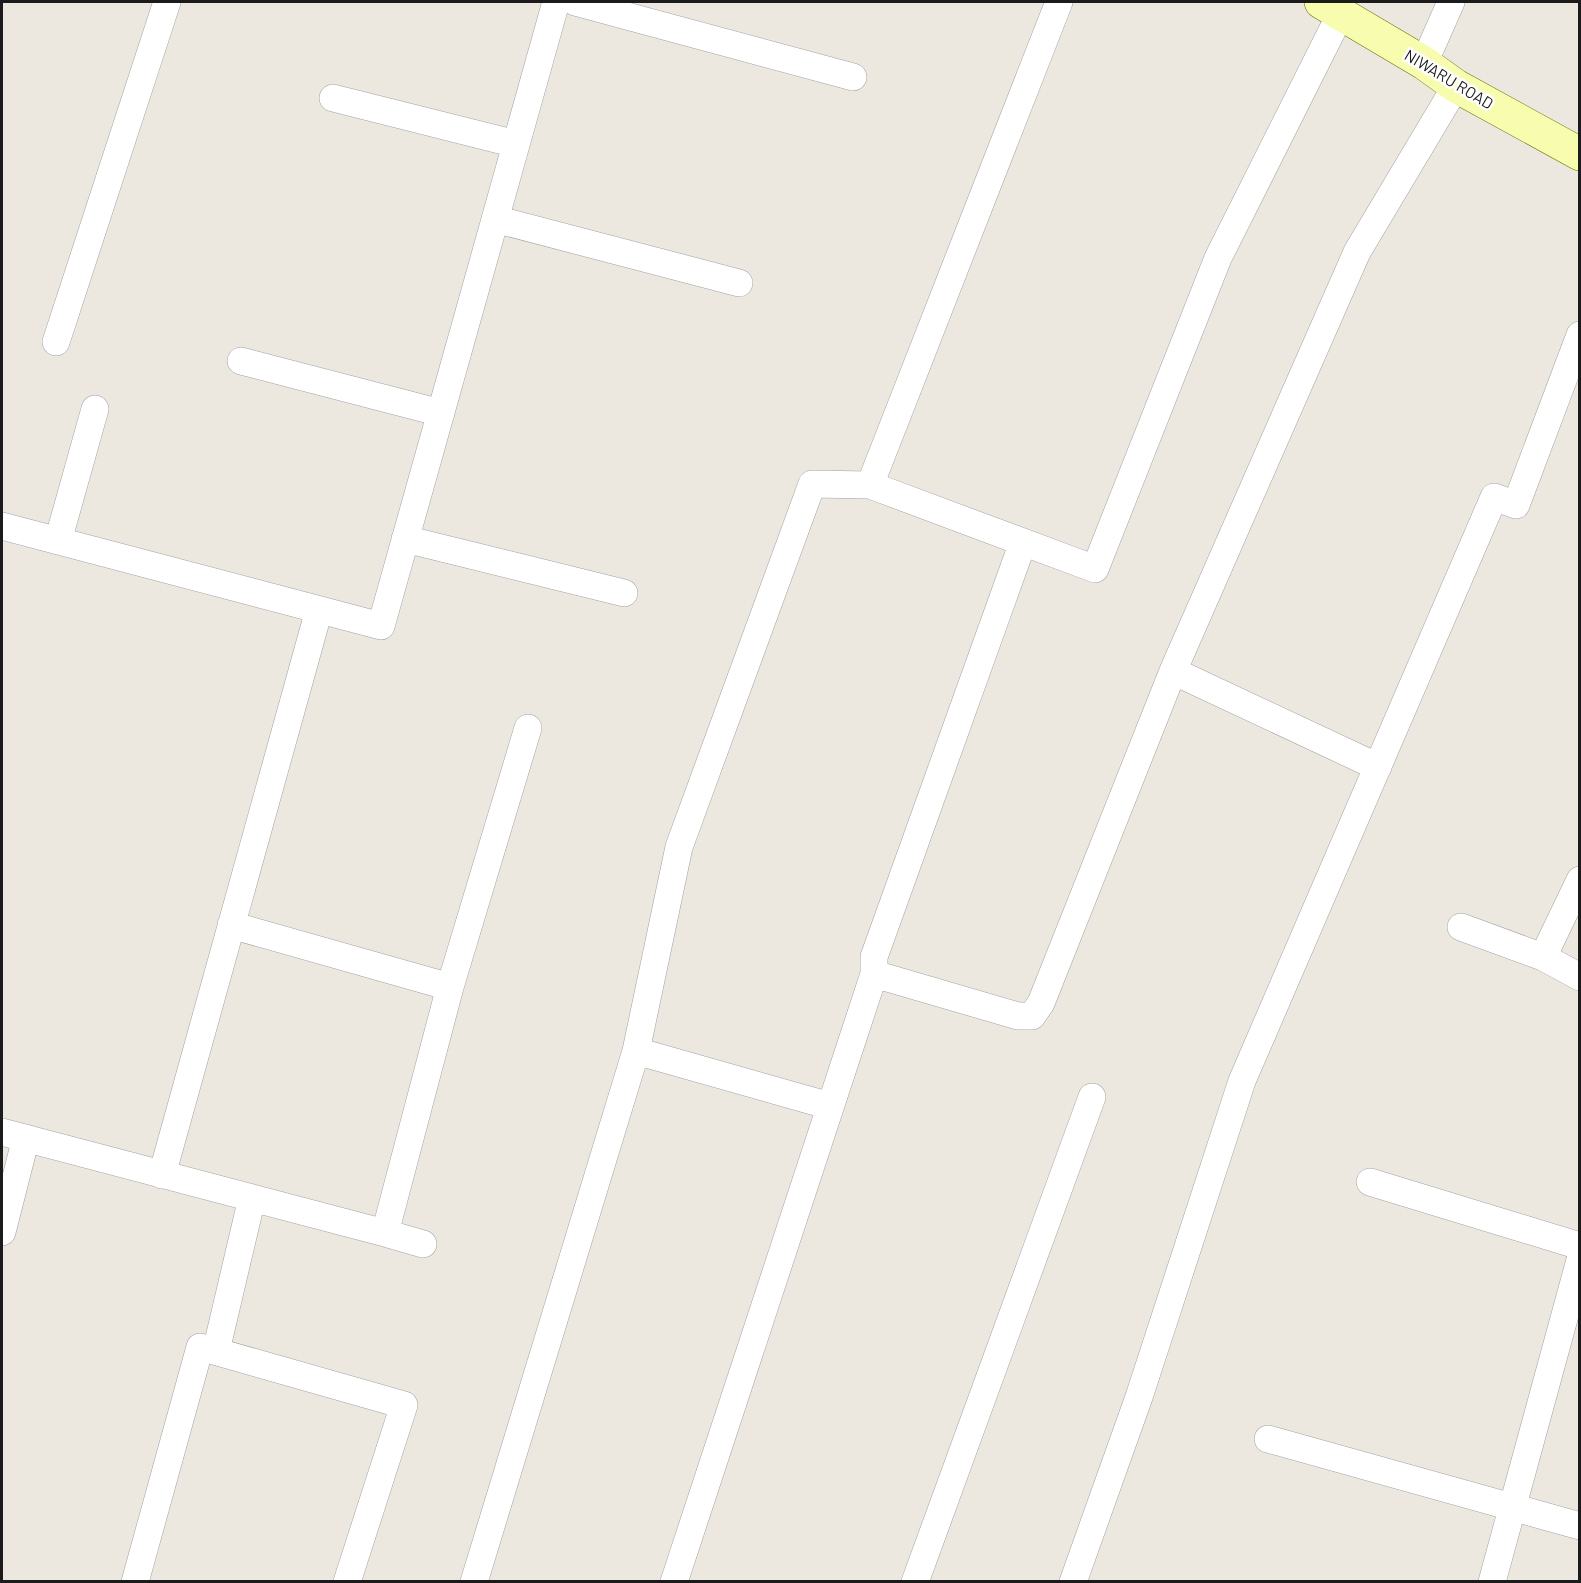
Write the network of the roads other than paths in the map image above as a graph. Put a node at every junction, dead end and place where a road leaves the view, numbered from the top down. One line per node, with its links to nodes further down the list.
1 (166, 2): 16 (street)
2 (556, 2): 11 (street)
3 (575, 2): 8 (street)
4 (1059, 2): 20 (street)
5 (1451, 2): 7 (street)
6 (1331, 8): 7 (street, NIWARU ROAD); 24 (street)
7 (1424, 63): 9 (street, NIWARU ROAD)
8 (853, 77)
9 (1456, 86): 12 (street, NIWARU ROAD); 27 (street)
10 (333, 98): 11 (street)
11 (516, 144): 13 (street)
12 (1580, 154)
13 (495, 219): 14 (street); 19 (street)
14 (739, 283)
15 (1580, 335): 29 (street)
16 (56, 342)
17 (241, 361): 19 (street)
18 (95, 409): 23 (street)
19 (441, 413): 22 (street)
20 (870, 485): 24 (street); 37 (street)
21 (2, 528): 23 (street)
22 (405, 539): 25 (street); 26 (street)
23 (58, 541): 26 (street)
24 (1023, 542): 34 (street)
25 (624, 593)
26 (319, 610): 31 (street)
27 (1173, 671): 29 (street); 34 (street)
28 (528, 728): 36 (street)
29 (1378, 767): 58 (street)
30 (1580, 880): 33 (street)
31 (231, 925): 36 (street); 41 (street)
32 (1461, 927): 33 (street)
33 (1543, 957): 35 (street)
34 (873, 974): 39 (street)
35 (1580, 977)
36 (450, 987): 45 (street)
37 (636, 1051): 39 (street); 55 (street)
38 (1092, 1097): 57 (street)
39 (830, 1106): 56 (street)
40 (14, 1135): 41 (street); 44 (street)
41 (162, 1175): 43 (street)
42 (1371, 1182): 47 (street)
43 (252, 1198): 45 (street); 49 (street)
44 (2, 1232)
45 (385, 1233): 46 (street)
46 (423, 1244)
47 (1580, 1246)
48 (1580, 1260): 51 (street)
49 (216, 1351): 53 (street); 54 (street)
50 (1269, 1439): 51 (street)
51 (1512, 1507): 52 (street); 59 (street)
52 (1580, 1526)
53 (135, 1581)
54 (346, 1581)
55 (474, 1581)
56 (674, 1581)
57 (915, 1581)
58 (1073, 1581)
59 (1492, 1581)

